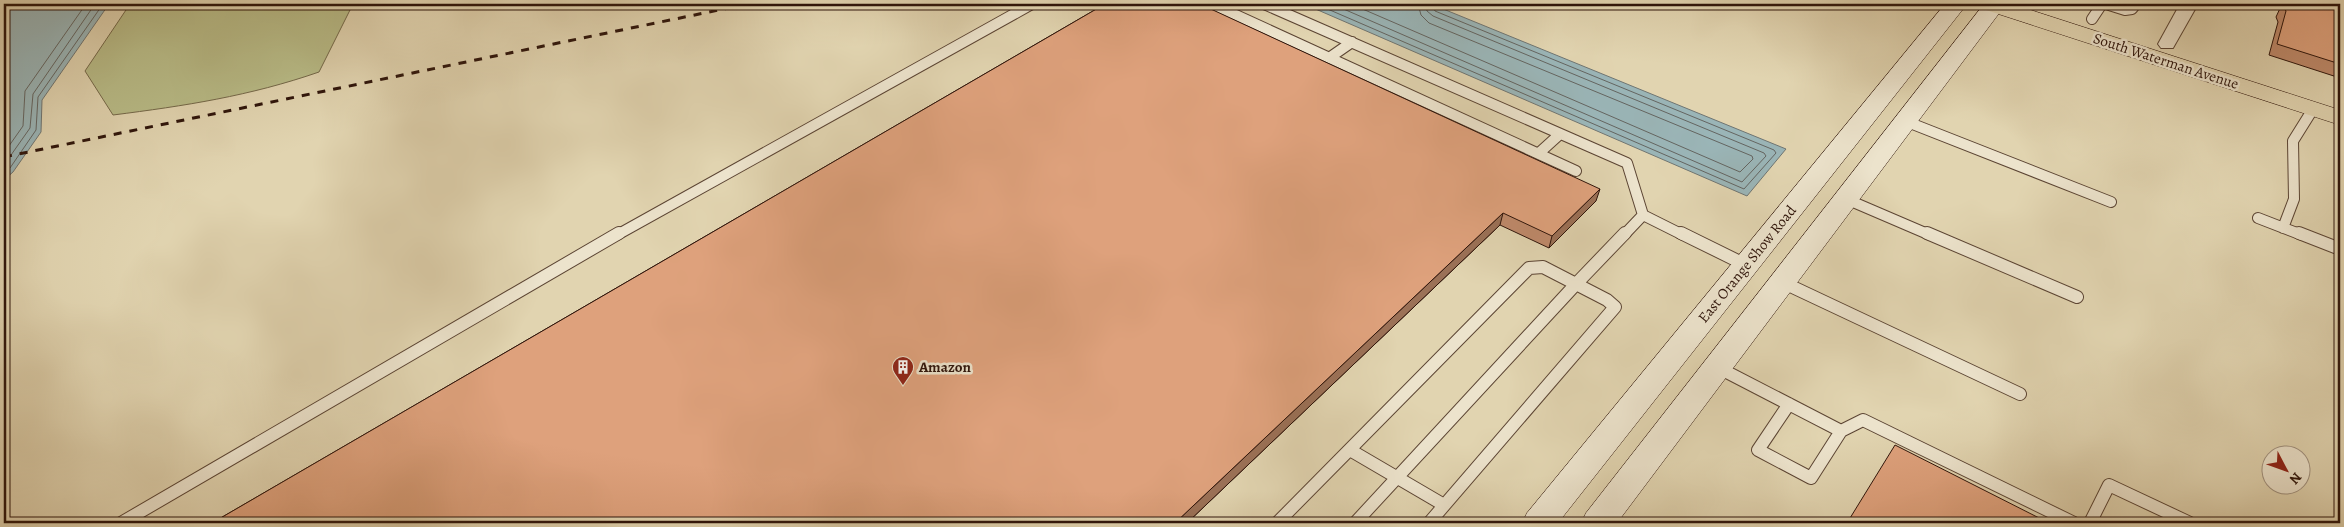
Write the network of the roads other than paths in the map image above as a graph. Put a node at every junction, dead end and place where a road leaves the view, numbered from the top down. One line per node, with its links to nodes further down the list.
1 (1032, 4): 37 (lane)
2 (1264, 4): 10 (lane)
3 (1956, 4): 26 (main road, East Orange Show Road)
4 (1994, 4): 14 (main road, South Waterman Avenue); 16 (main road)
5 (2044, 4): 9 (main road, South Waterman Avenue)
6 (2136, 4): 9 (lane)
7 (2189, 4): 11 (street)
8 (1214, 5): 12 (lane)
9 (2100, 9): 11 (main road, South Waterman Avenue)
10 (1352, 42): 12 (lane); 17 (lane)
11 (2167, 44): 13 (main road, South Waterman Avenue)
12 (1329, 58): 18 (lane)
13 (2340, 100)
14 (2312, 109): 15 (main road, South Waterman Avenue); 24 (lane)
15 (2340, 118)
16 (1905, 121): 20 (main road); 21 (lane)
17 (1560, 134): 18 (lane); 22 (lane)
18 (1539, 154): 19 (lane)
19 (1576, 170)
20 (1846, 199): 27 (main road); 29 (lane)
21 (2111, 202)
22 (1643, 215): 26 (lane); 28 (lane)
23 (2258, 218): 24 (lane)
24 (2283, 228): 25 (lane)
25 (2340, 249)
26 (1746, 265): 27 (main road); 41 (main road, East Orange Show Road)
27 (1782, 282): 30 (main road); 31 (lane)
28 (1576, 284): 34 (lane); 35 (lane); 36 (lane)
29 (2077, 297)
30 (1717, 367): 32 (lane); 42 (main road)
31 (2020, 394)
32 (1789, 404): 33 (lane); 33 (lane)
33 (1841, 431): 43 (lane)
34 (1350, 450): 35 (lane); 38 (lane)
35 (1398, 478): 36 (lane); 39 (lane)
36 (1444, 505): 40 (lane)
37 (120, 523)
38 (1277, 523)
39 (1355, 523)
40 (1428, 523)
41 (1539, 523)
42 (1598, 523)
43 (2074, 523)
44 (2090, 523): 45 (lane)
45 (2190, 523)

